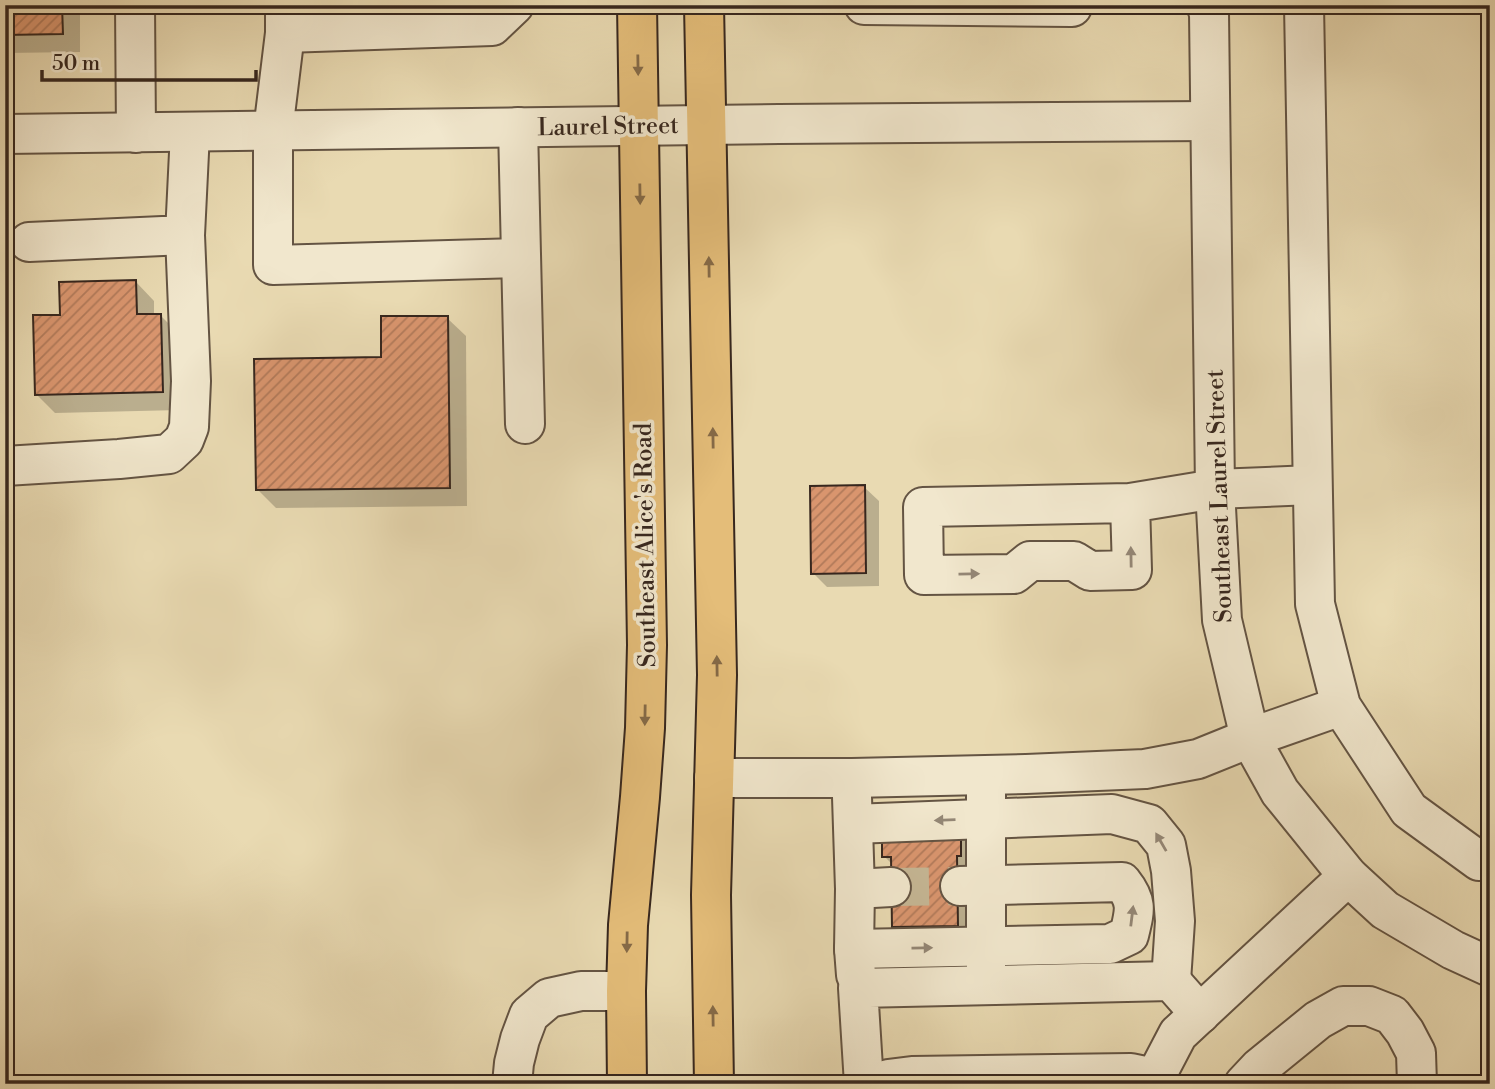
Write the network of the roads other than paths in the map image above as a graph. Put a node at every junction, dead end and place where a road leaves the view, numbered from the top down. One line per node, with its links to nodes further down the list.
1 (135, 5): 16 (street)
2 (514, 5): 9 (street)
3 (637, 5): 11 (main road, Southeast Alice's Road, one-way to 11)
4 (704, 5): 12 (main road)
5 (864, 5): 8 (street)
6 (1206, 5): 10 (street, Southeast Laurel Street)
7 (1304, 5): 23 (street)
8 (1076, 6)
9 (285, 19): 14 (street)
10 (1210, 121): 12 (street, Laurel Street); 24 (street, Southeast Laurel Street)
11 (639, 125): 12 (street, Laurel Street); 13 (street, Laurel Street); 42 (main road, Southeast Alice's Road, one-way to 42)
12 (706, 125): 29 (main road, one-way to 12)
13 (518, 127): 14 (street, Laurel Street); 20 (street)
14 (273, 131): 15 (street, Laurel Street); 20 (street)
15 (190, 132): 16 (street, Laurel Street); 18 (street)
16 (136, 133): 17 (street, Laurel Street)
17 (5, 135)
18 (185, 235): 19 (street); 22 (street)
19 (29, 242)
20 (521, 258): 21 (street)
21 (525, 424)
22 (5, 466)
23 (1312, 485): 24 (street); 26 (street)
24 (1215, 489): 25 (street); 27 (street, Southeast Laurel Street)
25 (1130, 503): 25 (street, one-way to 25)
26 (1341, 706): 27 (street); 33 (street)
27 (1250, 738): 28 (street); 34 (street, Southeast Laurel Street)
28 (985, 774): 30 (street); 31 (street)
29 (714, 778): 30 (street); 47 (main road, one-way to 29)
30 (852, 778): 32 (street)
31 (987, 819): 32 (street, one-way to 32); 35 (street); 39 (street, one-way to 31)
32 (853, 824): 37 (street)
33 (1490, 860)
34 (1348, 876): 38 (street, Southeast Laurel Street); 43 (street)
35 (973, 886): 36 (street); 36 (street, one-way to 35)
36 (986, 947): 37 (street, one-way to 36); 40 (street)
37 (854, 949): 41 (street)
38 (1490, 967)
39 (1171, 981): 40 (street); 43 (street)
40 (986, 985): 41 (street)
41 (858, 988): 48 (street)
42 (626, 991): 45 (street); 46 (main road, Southeast Alice's Road)
43 (1200, 1014): 44 (street)
44 (1157, 1081): 49 (street)
45 (512, 1084)
46 (627, 1084)
47 (714, 1084)
48 (864, 1084)
49 (880, 1084)
50 (1244, 1084): 51 (street)
51 (1417, 1084)

